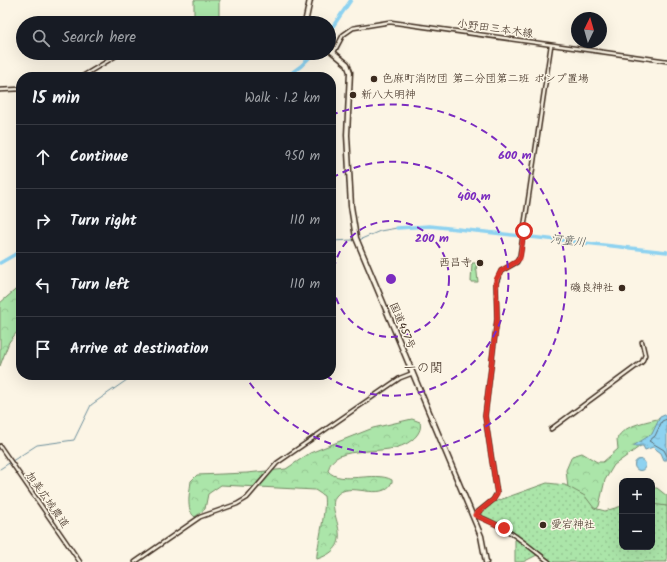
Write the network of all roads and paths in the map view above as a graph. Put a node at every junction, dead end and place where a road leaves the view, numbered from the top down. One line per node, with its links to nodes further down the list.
1 (310, 0): 2 (highway)
2 (307, 16)
3 (336, 44): 4 (street, 小野田三本木線)
4 (551, 45): 7 (street, 小野田三本木線); 15 (street)
5 (336, 55): 12 (highway, 国道457号)
6 (109, 60): 8 (street)
7 (667, 61)
8 (89, 72)
9 (16, 89): 10 (street)
10 (0, 90)
11 (642, 342): 13 (street)
12 (412, 373): 15 (highway, 国道457号); 17 (street)
13 (551, 429)
14 (0, 446): 16 (street, 加美広域農道)
15 (473, 516): 18 (highway, 国道457号); 19 (street)
16 (80, 562)
17 (135, 562)
18 (486, 562)
19 (548, 562)

